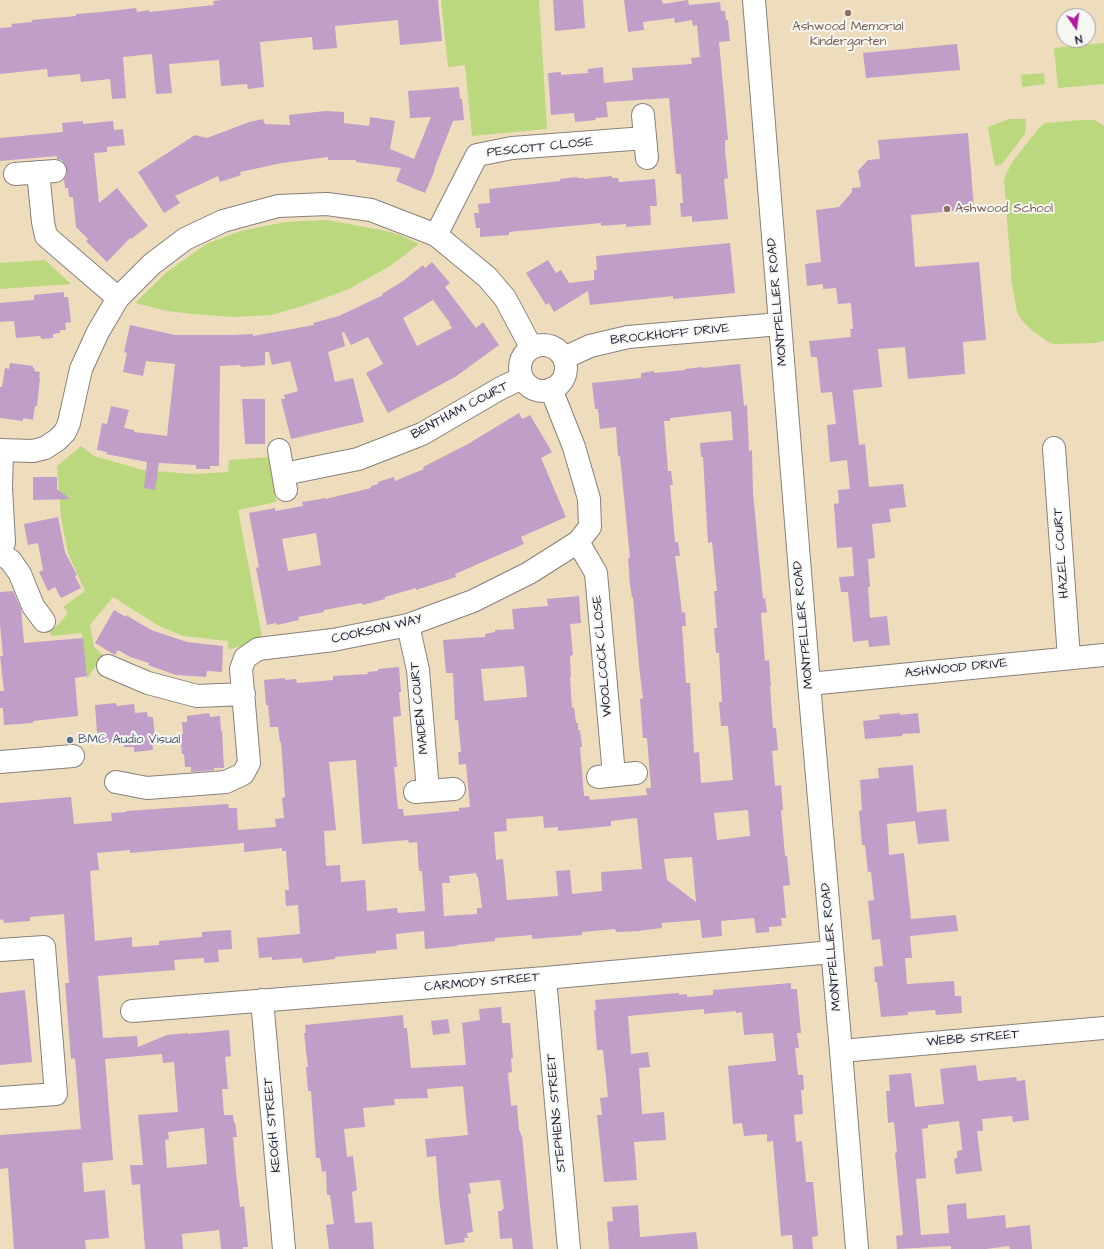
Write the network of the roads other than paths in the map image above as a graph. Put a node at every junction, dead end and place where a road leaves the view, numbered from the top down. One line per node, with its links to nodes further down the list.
1 (754, 0): 6 (street, MONTPELLIER ROAD)
2 (643, 115): 4 (street, PESCOTT CLOSE)
3 (15, 174): 5 (street)
4 (436, 235): 5 (street); 7 (street)
5 (118, 298): 12 (street)
6 (780, 324): 8 (street, BROCKHOFF DRIVE); 21 (street, MONTPELLIER ROAD)
7 (531, 347): 8 (street); 9 (street)
8 (564, 358): 10 (street)
9 (522, 378): 10 (street); 13 (street, BENTHAM COURT)
10 (551, 390): 14 (street, COOKSON WAY)
11 (1054, 448): 19 (street, HAZEL COURT)
12 (1, 450): 15 (street)
13 (279, 450)
14 (578, 542): 17 (street, COOKSON WAY); 25 (street, WOOLCOCK CLOSE)
15 (0, 553): 16 (street)
16 (44, 621)
17 (408, 625): 22 (street, COOKSON WAY); 27 (street, MAIDEN COURT)
18 (1104, 655): 19 (street, ASHWOOD DRIVE)
19 (1069, 658): 21 (street, ASHWOOD DRIVE)
20 (108, 666): 22 (street)
21 (809, 684): 29 (street, MONTPELLIER ROAD)
22 (244, 694): 26 (street, COOKSON WAY)
23 (74, 756): 24 (street)
24 (0, 762)
25 (636, 773)
26 (115, 780)
27 (454, 789)
28 (0, 950): 35 (street)
29 (832, 952): 30 (street, CARMODY STREET); 34 (street, MONTPELLIER ROAD)
30 (545, 978): 31 (street, CARMODY STREET); 37 (street, STEPHENS STREET)
31 (262, 1000): 32 (street, CARMODY STREET); 36 (street, KEOGH STREET)
32 (132, 1011)
33 (1104, 1028): 34 (street, WEBB STREET)
34 (842, 1051): 38 (street, MONTPELLIER ROAD)
35 (0, 1098)
36 (284, 1249)
37 (569, 1249)
38 (857, 1249)

